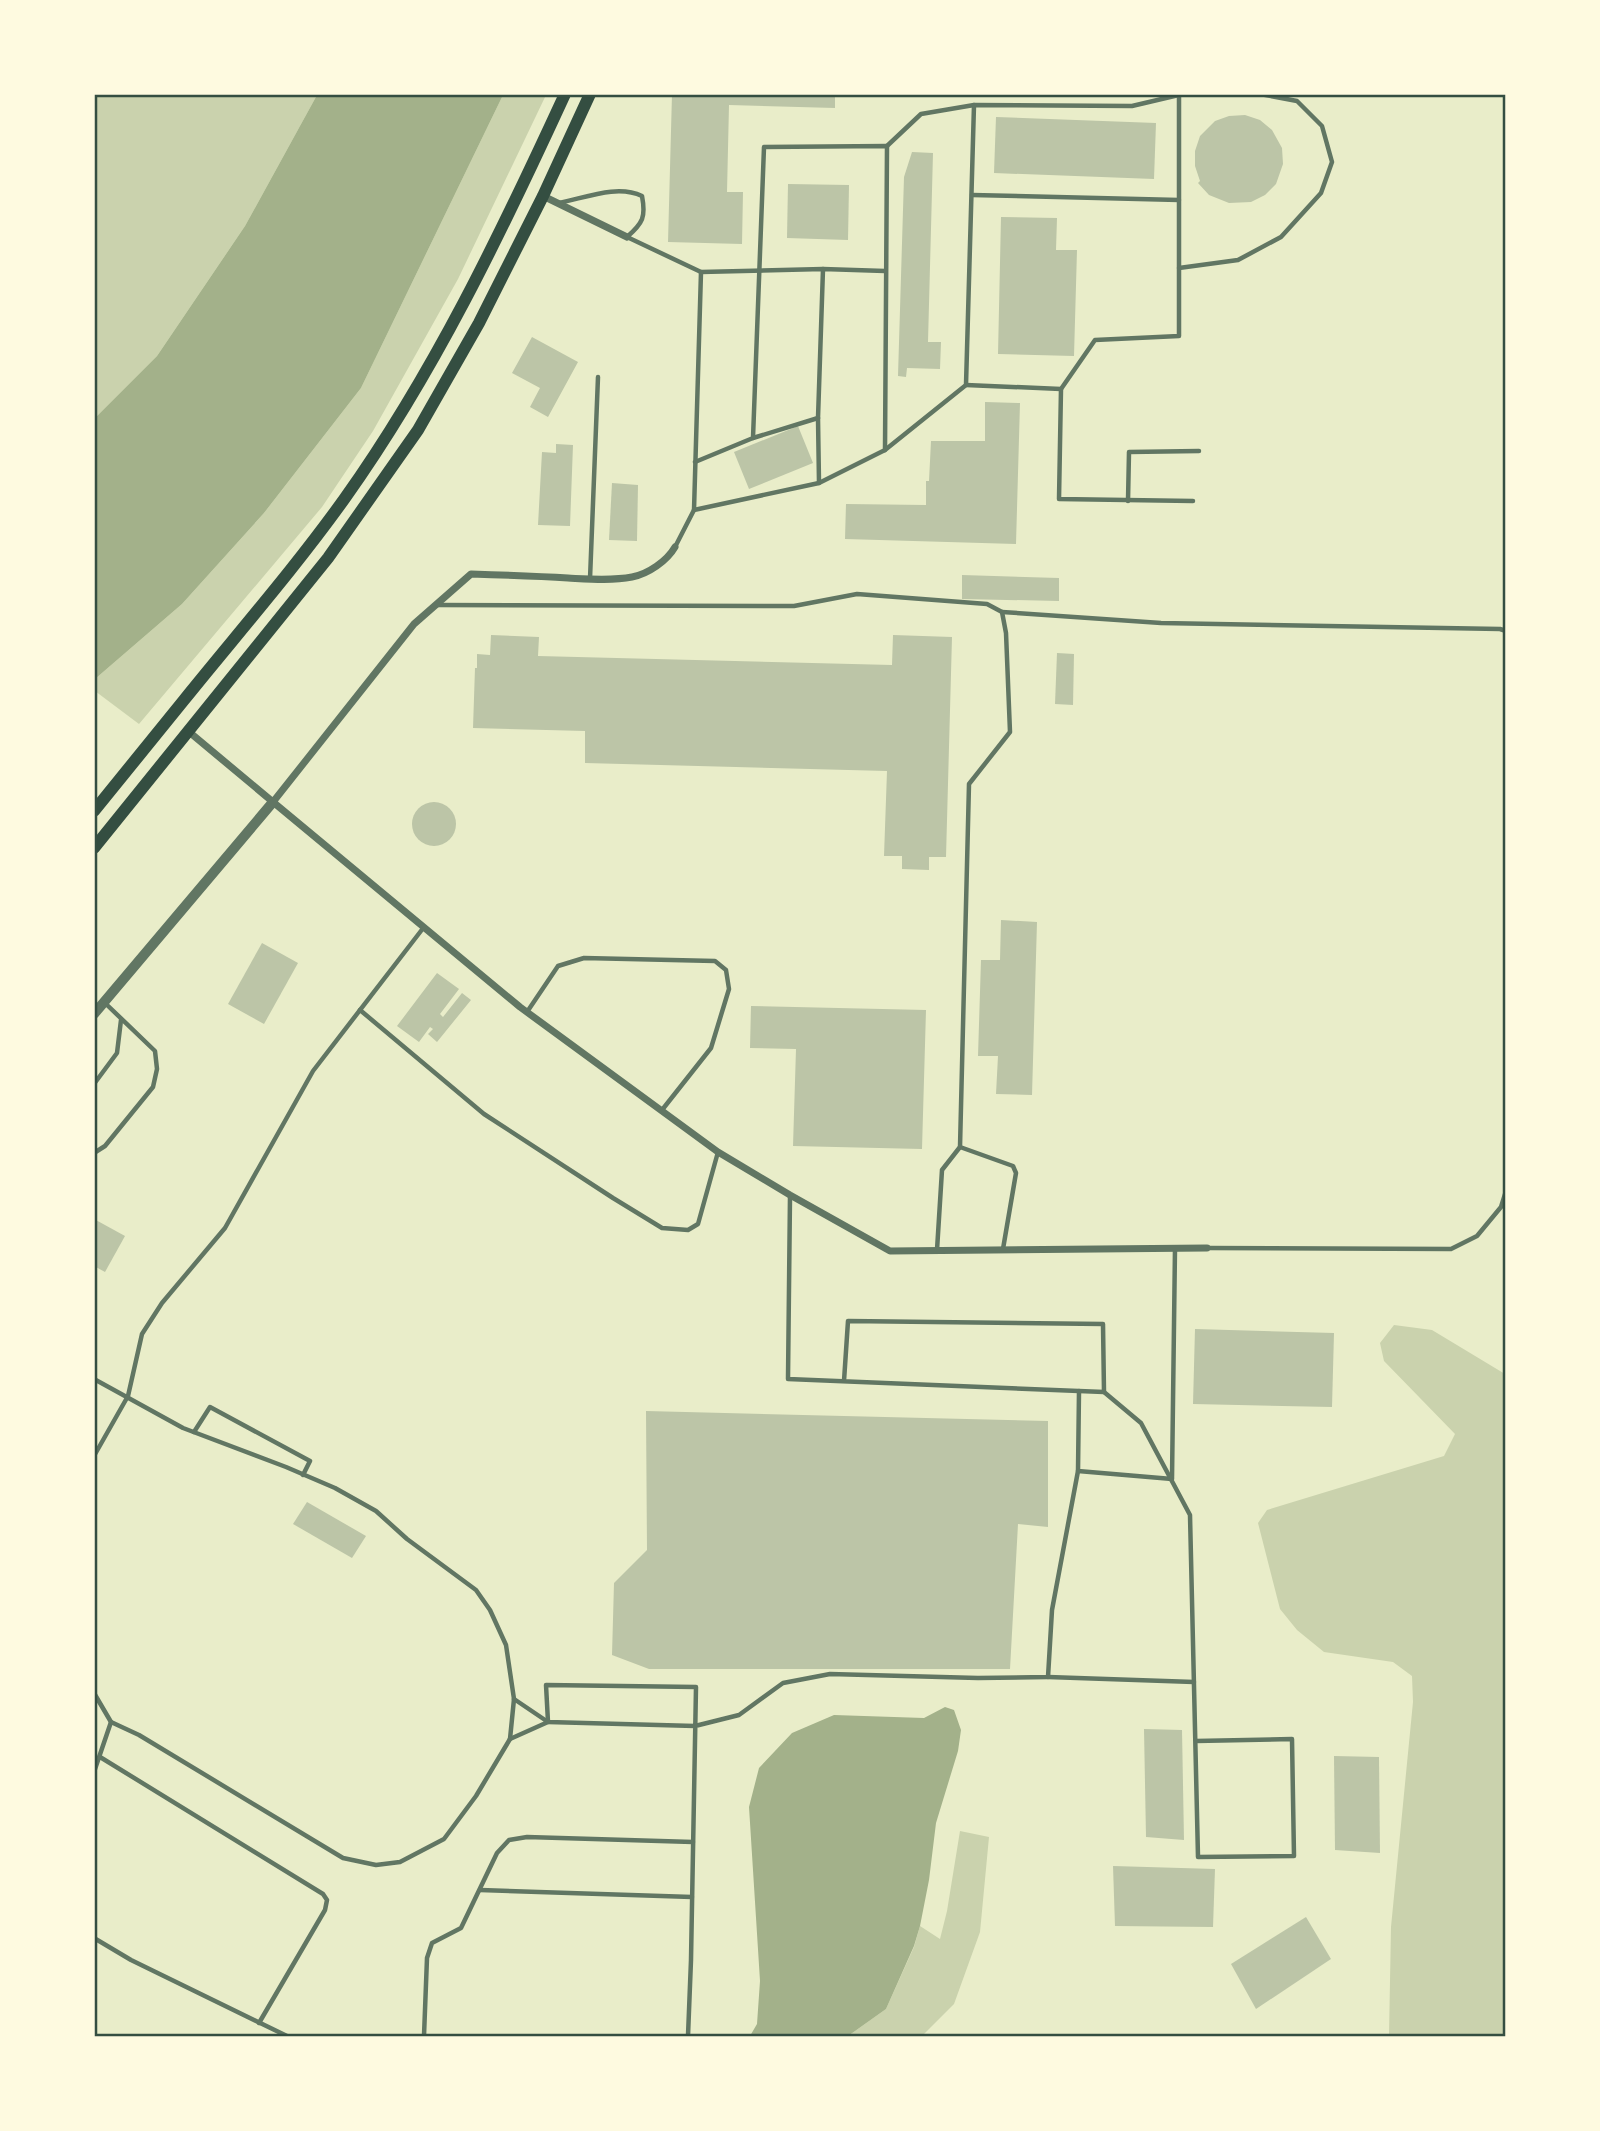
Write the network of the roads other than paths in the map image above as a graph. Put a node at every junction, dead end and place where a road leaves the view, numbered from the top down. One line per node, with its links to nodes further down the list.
1 (565, 94): 36 (main road)
2 (590, 94): 8 (main road)
3 (1260, 94): 12 (lane)
4 (1181, 95): 5 (lane); 9 (lane)
5 (974, 106): 6 (lane); 7 (lane)
6 (887, 146): 14 (lane); 15 (lane)
7 (972, 194): 9 (lane); 18 (lane)
8 (543, 196): 10 (street); 34 (main road)
9 (1179, 200): 12 (lane)
10 (559, 203): 11 (street); 11 (lane)
11 (627, 237): 16 (lane)
12 (1179, 268): 19 (lane)
13 (823, 269): 14 (lane); 15 (lane); 20 (lane)
14 (759, 271): 16 (lane); 21 (lane)
15 (885, 271): 22 (lane)
16 (701, 272): 24 (lane)
17 (598, 377): 30 (lane)
18 (967, 385): 19 (lane); 22 (lane)
19 (1061, 389): 26 (lane)
20 (818, 418): 21 (lane); 25 (lane)
21 (753, 438): 24 (lane)
22 (885, 450): 25 (lane)
23 (1199, 451): 26 (lane)
24 (695, 462): 28 (lane)
25 (819, 483): 28 (lane)
26 (1128, 500): 27 (lane)
27 (1193, 502)
28 (694, 510): 29 (lane)
29 (675, 547): 30 (street)
30 (590, 579): 31 (street)
31 (435, 605): 32 (lane); 35 (street)
32 (1002, 612): 33 (lane); 46 (lane)
33 (1506, 631)
34 (188, 732): 35 (street); 37 (main road)
35 (274, 802): 38 (street); 39 (street)
36 (94, 811)
37 (94, 848)
38 (424, 927): 40 (lane); 41 (street)
39 (104, 1002): 42 (street); 43 (lane)
40 (360, 1010): 47 (lane); 59 (lane)
41 (527, 1012): 45 (street); 45 (lane)
42 (94, 1014)
43 (121, 1019): 44 (lane); 48 (lane)
44 (94, 1084)
45 (662, 1110): 47 (street)
46 (960, 1147): 53 (lane); 54 (lane)
47 (718, 1152): 50 (street)
48 (94, 1153)
49 (1506, 1191): 52 (lane)
50 (790, 1195): 54 (street); 56 (lane)
51 (1175, 1248): 52 (street); 53 (street); 64 (lane)
52 (1207, 1248)
53 (1003, 1249): 54 (street)
54 (937, 1250)
55 (94, 1379): 59 (lane)
56 (844, 1381): 57 (lane); 58 (lane)
57 (1079, 1391): 58 (lane); 62 (lane)
58 (1104, 1392): 64 (lane)
59 (128, 1396): 60 (lane); 61 (lane)
60 (194, 1432): 63 (lane); 63 (lane)
61 (94, 1456)
62 (1078, 1471): 64 (lane); 65 (lane)
63 (303, 1475): 68 (lane)
64 (1172, 1479): 66 (lane)
65 (1048, 1676): 66 (lane); 71 (lane)
66 (1194, 1682): 73 (lane)
67 (94, 1693): 69 (lane)
68 (514, 1699): 70 (lane); 72 (lane)
69 (111, 1722): 72 (lane); 74 (lane)
70 (548, 1722): 71 (lane); 71 (lane); 72 (lane)
71 (695, 1726): 76 (lane)
72 (510, 1739)
73 (1196, 1741): 73 (lane)
74 (100, 1757): 75 (lane); 80 (lane)
75 (94, 1772)
76 (693, 1842): 77 (lane); 78 (lane)
77 (480, 1890): 78 (lane); 82 (lane)
78 (692, 1896): 83 (lane)
79 (94, 1938): 80 (lane)
80 (259, 2023): 81 (lane)
81 (286, 2036)
82 (424, 2036)
83 (688, 2036)

